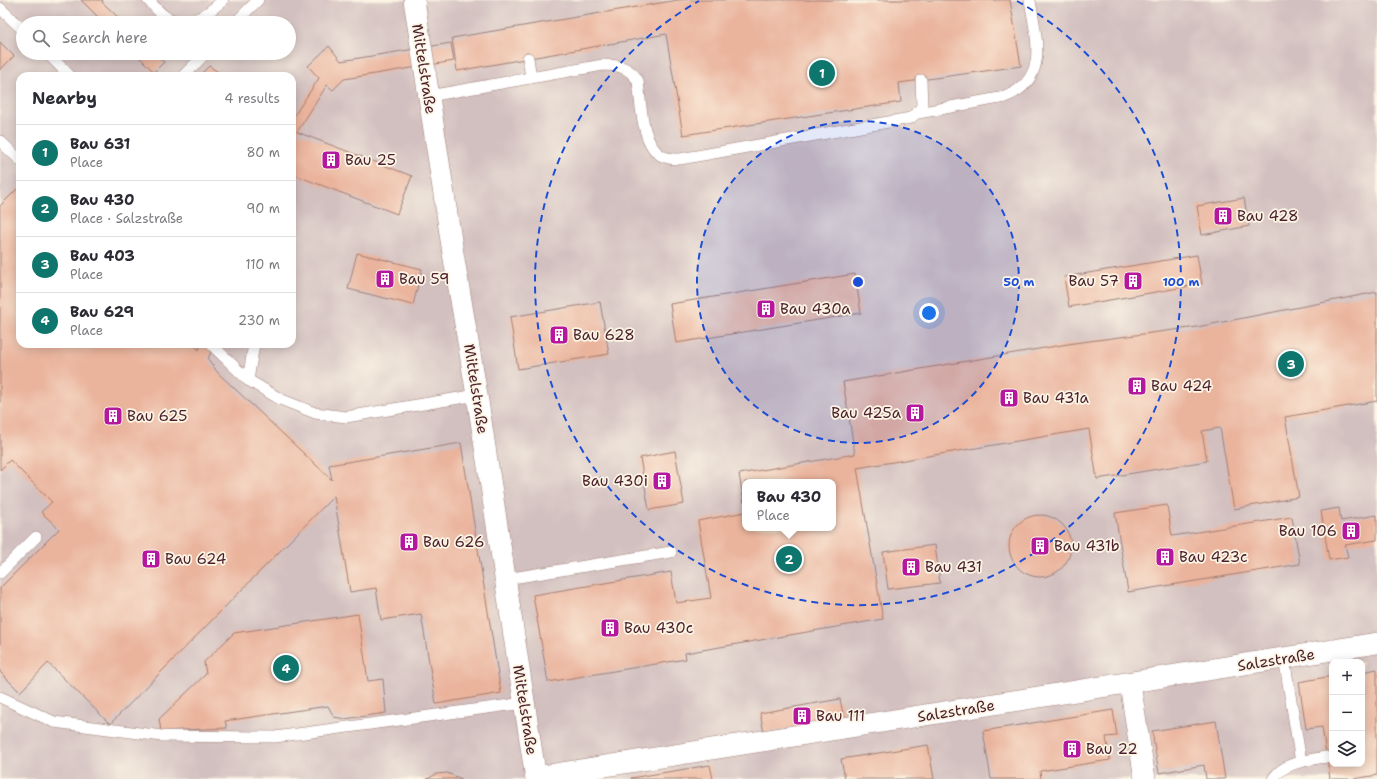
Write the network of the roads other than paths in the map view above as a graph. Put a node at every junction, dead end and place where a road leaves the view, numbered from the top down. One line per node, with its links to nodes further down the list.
1 (148, 0): 7 (lane)
2 (223, 0): 8 (lane)
3 (258, 0): 9 (lane)
4 (414, 0): 18 (street, Mittelstraße)
5 (1030, 0): 19 (lane)
6 (0, 8): 10 (lane)
7 (164, 16)
8 (205, 16)
9 (242, 16)
10 (16, 23)
11 (528, 58): 16 (lane)
12 (54, 60): 14 (lane)
13 (199, 60): 15 (lane)
14 (66, 72)
15 (187, 72)
16 (531, 78): 18 (lane); 19 (lane)
17 (921, 80): 19 (lane)
18 (429, 96): 25 (street, Mittelstraße)
19 (918, 113)
20 (0, 141): 21 (lane)
21 (16, 156)
22 (215, 348): 24 (lane)
23 (253, 348): 24 (lane)
24 (248, 380): 25 (lane)
25 (478, 394): 29 (street, Mittelstraße)
26 (36, 537): 28 (lane)
27 (671, 552): 29 (lane)
28 (0, 573)
29 (506, 579): 34 (street, Mittelstraße)
30 (1377, 643): 31 (street, Salzstraße)
31 (1284, 658): 32 (street, Salzstraße); 36 (lane)
32 (1130, 684): 37 (street, Salzstraße); 38 (street)
33 (0, 697): 34 (lane)
34 (524, 703): 37 (street, Mittelstraße)
35 (1326, 757): 36 (lane)
36 (1301, 762): 39 (lane)
37 (536, 778)
38 (1145, 779)
39 (1273, 779)

